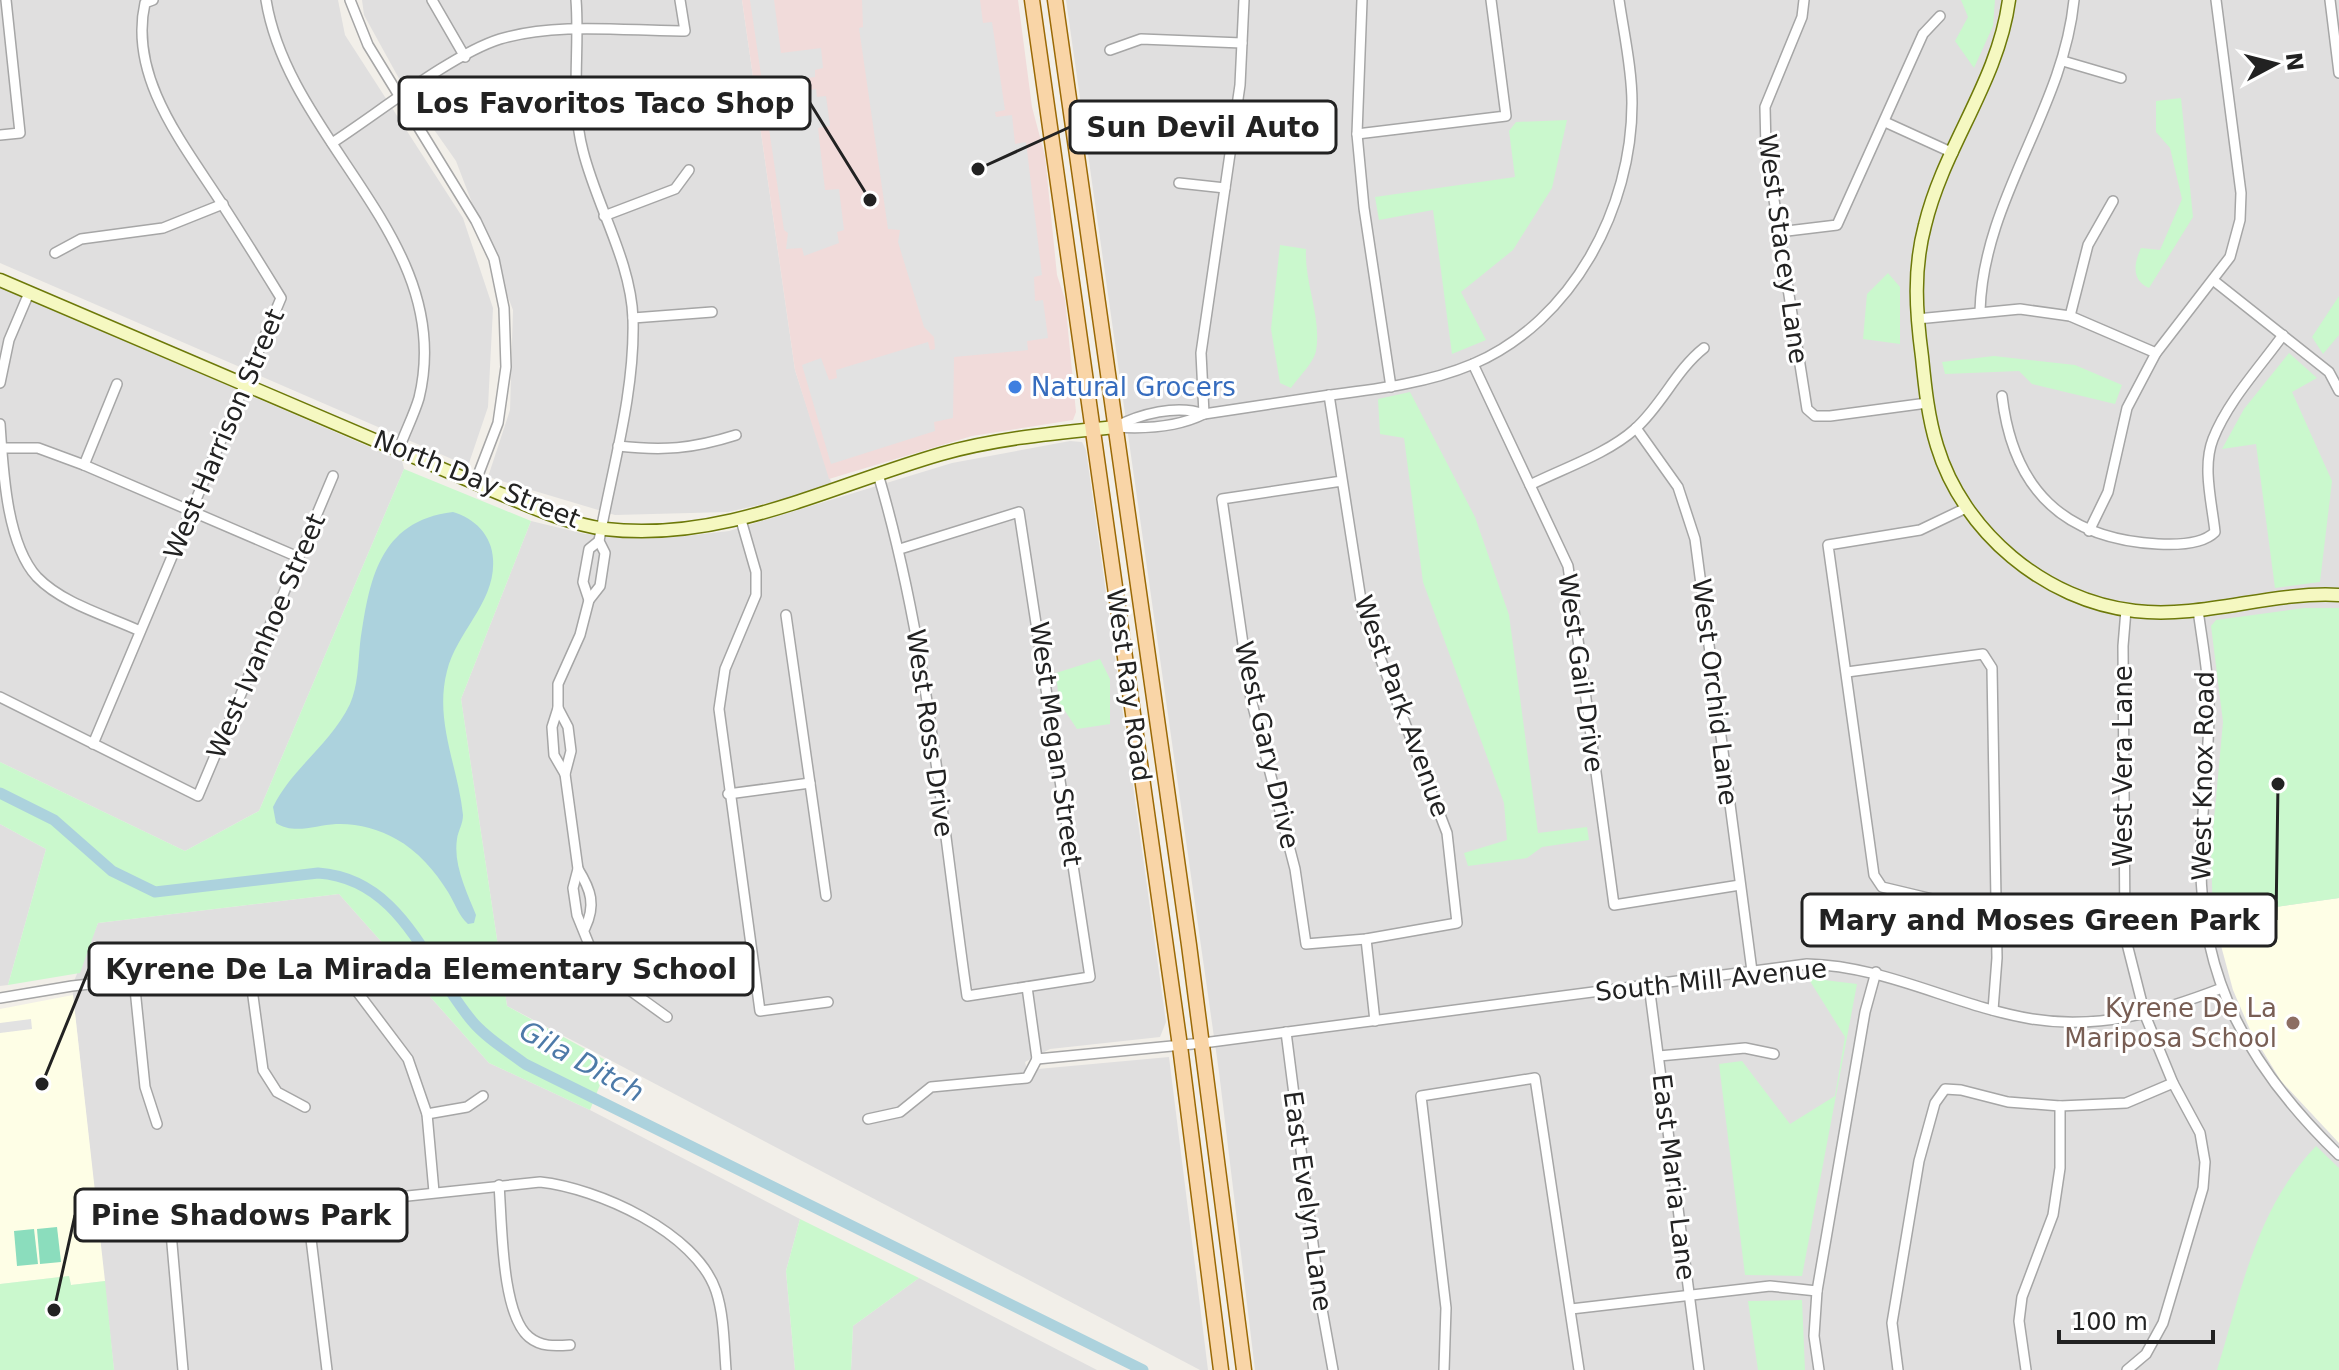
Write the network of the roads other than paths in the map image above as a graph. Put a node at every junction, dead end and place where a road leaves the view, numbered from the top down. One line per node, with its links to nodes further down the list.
1 (6, 0): 30 (street)
2 (266, 0): 31 (street)
3 (350, 0): 27 (street)
4 (432, 0): 23 (street)
5 (576, 0): 20 (street)
6 (680, 0): 20 (street)
7 (1032, 0): 65 (main road, West Ray Road)
8 (1055, 0): 63 (main road, West Ray Road)
9 (1244, 0): 21 (street)
10 (1362, 0): 29 (street)
11 (1491, 0): 29 (street)
12 (1619, 0): 52 (street, North Day Street)
13 (1804, 0): 39 (street, West Stacey Lane)
14 (2009, 0): 32 (street)
15 (2074, 0): 24 (street)
16 (2216, 0): 42 (street)
17 (2330, 0): 25 (street)
18 (149, 2): 37 (street, West Harrison Street)
19 (1940, 16): 28 (street)
20 (578, 32): 23 (street); 38 (street)
21 (1242, 43): 22 (street); 35 (street)
22 (1110, 50)
23 (465, 57): 27 (street)
24 (2063, 61): 26 (street); 44 (street)
25 (2339, 73)
26 (2121, 78)
27 (400, 98): 31 (street); 74 (street)
28 (1885, 122): 32 (street); 39 (street)
29 (1357, 134): 56 (street)
30 (0, 135)
31 (332, 143): 69 (street)
32 (1953, 153): 48 (street)
33 (689, 170): 38 (street)
34 (1179, 183): 35 (street)
35 (1225, 188): 61 (street)
36 (2113, 201): 46 (street)
37 (223, 204): 40 (street); 55 (street, West Harrison Street)
38 (604, 216): 47 (street)
39 (1779, 232): 60 (street, West Stacey Lane)
40 (55, 253)
41 (0, 280): 43 (street, North Day Street)
42 (2213, 280): 49 (street); 51 (street)
43 (29, 293): 53 (street); 55 (street, North Day Street)
44 (1980, 311): 46 (street); 48 (street)
45 (712, 312): 47 (street)
46 (2070, 316): 51 (street)
47 (633, 318): 67 (street)
48 (1917, 319): 60 (street)
49 (2283, 335): 57 (street); 79 (street)
50 (1704, 348): 64 (street)
51 (2156, 353): 79 (street)
52 (1473, 364): 56 (street, North Day Street); 75 (street, West Gail Drive)
53 (0, 383)
54 (117, 384): 70 (street)
55 (247, 384): 69 (street, North Day Street); 77 (street, West Harrison Street)
56 (1391, 387): 58 (street, North Day Street)
57 (2339, 391)
58 (1329, 395): 61 (street, North Day Street); 73 (street, West Park Avenue)
59 (2002, 396): 79 (street)
60 (1927, 403): 76 (street)
61 (1204, 414): 63 (street, North Day Street)
62 (0, 424): 68 (street)
63 (1115, 427): 65 (street, North Day Street); 116 (main road, West Ray Road)
64 (1636, 428): 75 (street); 97 (street, West Orchid Lane)
65 (1093, 430): 71 (street, North Day Street); 116 (main road, West Ray Road)
66 (736, 435): 67 (street)
67 (618, 446): 80 (street)
68 (1, 448): 70 (street); 88 (street)
69 (399, 449): 74 (street, North Day Street)
70 (84, 465): 77 (street)
71 (878, 474): 78 (street, North Day Street); 81 (street, West Ross Drive)
72 (333, 476): 82 (street, West Ivanhoe Street)
73 (1342, 481): 101 (street, West Park Avenue); 101 (street, West Gary Drive)
74 (475, 483): 80 (street, North Day Street)
75 (1530, 485): 97 (street, West Gail Drive)
76 (1966, 508): 85 (street); 89 (street)
77 (192, 511): 82 (street); 88 (street, West Harrison Street)
78 (741, 520): 80 (street, North Day Street); 95 (street)
79 (2089, 531)
80 (600, 535): 84 (street); 84 (street)
81 (900, 549): 107 (street, West Ross Drive); 107 (street, West Megan Street)
82 (298, 557): 92 (street, West Ivanhoe Street)
83 (2339, 595): 86 (street)
84 (589, 600): 91 (street)
85 (2126, 610): 86 (street); 112 (street, West Vera Lane)
86 (2198, 610): 108 (street, West Knox Road)
87 (786, 615): 94 (street)
88 (140, 631): 92 (street, West Harrison Street)
89 (1847, 672): 99 (street); 99 (street)
90 (0, 697): 92 (street)
91 (558, 708): 93 (street); 93 (street)
92 (93, 744)
93 (565, 774): 96 (street)
94 (810, 783): 95 (street); 98 (street)
95 (728, 794): 110 (street)
96 (578, 869): 100 (street); 100 (street)
97 (1740, 885): 103 (street, West Orchid Lane)
98 (826, 896)
99 (1995, 914): 111 (street)
100 (585, 928): 113 (street)
101 (1366, 939): 114 (street)
102 (249, 967): 105 (street); 123 (street); 124 (street)
103 (1752, 971): 104 (street, South Mill Avenue); 106 (street, South Mill Avenue)
104 (1876, 972): 111 (street, South Mill Avenue); 131 (street)
105 (134, 979): 109 (street); 126 (street)
106 (1649, 985): 114 (street, South Mill Avenue); 118 (street, East Maria Lane)
107 (1027, 987): 119 (street)
108 (2222, 988): 112 (street, South Mill Avenue); 127 (street, West Knox Road)
109 (0, 998)
110 (828, 1002)
111 (1993, 1010): 112 (street, South Mill Avenue)
112 (2145, 1015): 120 (street, West Vera Lane)
113 (667, 1017)
114 (1375, 1021): 115 (street, South Mill Avenue)
115 (1286, 1032): 116 (street, South Mill Avenue); 140 (street, East Evelyn Lane)
116 (1191, 1045): 119 (street, South Mill Avenue); 138 (main road, West Ray Road); 139 (main road, West Ray Road)
117 (1774, 1054): 118 (street)
118 (1659, 1056): 132 (street, East Maria Lane)
119 (1037, 1059): 125 (street)
120 (2173, 1083): 122 (street); 147 (street, West Vera Lane)
121 (483, 1096): 124 (street)
122 (2060, 1106): 145 (street); 146 (street)
123 (305, 1107)
124 (427, 1114): 129 (street)
125 (868, 1119)
126 (157, 1124)
127 (2339, 1155)
128 (499, 1185): 129 (street); 134 (street); 137 (street)
129 (434, 1192): 130 (street)
130 (307, 1206): 135 (street); 136 (street)
131 (1817, 1291): 132 (street); 144 (street)
132 (1689, 1293): 133 (street); 143 (street, East Maria Lane)
133 (1571, 1309): 141 (street); 142 (street)
134 (570, 1345)
135 (183, 1370)
136 (327, 1370)
137 (726, 1370)
138 (1221, 1370)
139 (1244, 1370)
140 (1333, 1370)
141 (1444, 1370)
142 (1579, 1370)
143 (1699, 1370)
144 (1819, 1370)
145 (1898, 1370)
146 (2026, 1370)
147 (2127, 1370)

